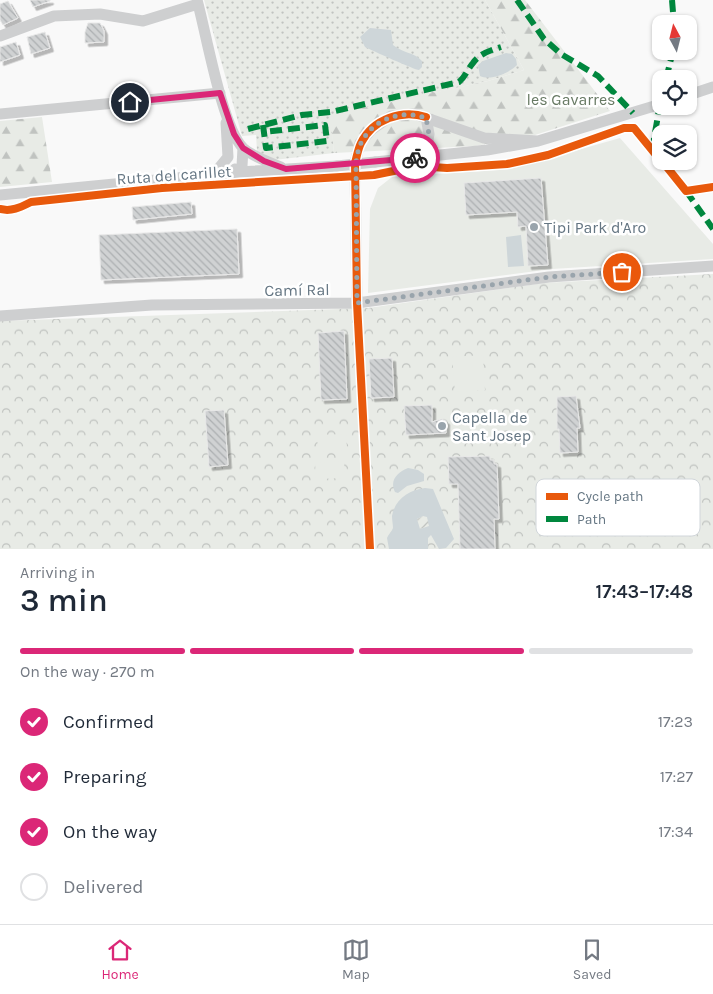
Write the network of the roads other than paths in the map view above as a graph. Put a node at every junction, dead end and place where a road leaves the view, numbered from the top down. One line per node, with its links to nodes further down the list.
1 (198, 2): 2 (street); 5 (street)
2 (0, 36)
3 (713, 87): 4 (street)
4 (697, 92)
5 (220, 93): 7 (street); 8 (street)
6 (652, 107): 10 (street)
7 (225, 112): 11 (street); 12 (street)
8 (0, 114)
9 (426, 118): 10 (street); 13 (street); 19 (street)
10 (538, 141): 13 (street)
11 (243, 148): 14 (street); 15 (street)
12 (228, 157): 15 (street); 16 (street)
13 (425, 157): 14 (street, bridge)
14 (286, 169): 15 (street)
15 (239, 172): 16 (street)
16 (206, 175): 17 (street)
17 (0, 194)
18 (713, 266): 19 (street, Camí Ral)
19 (357, 306): 20 (street, Camí Ral)
20 (0, 316)

